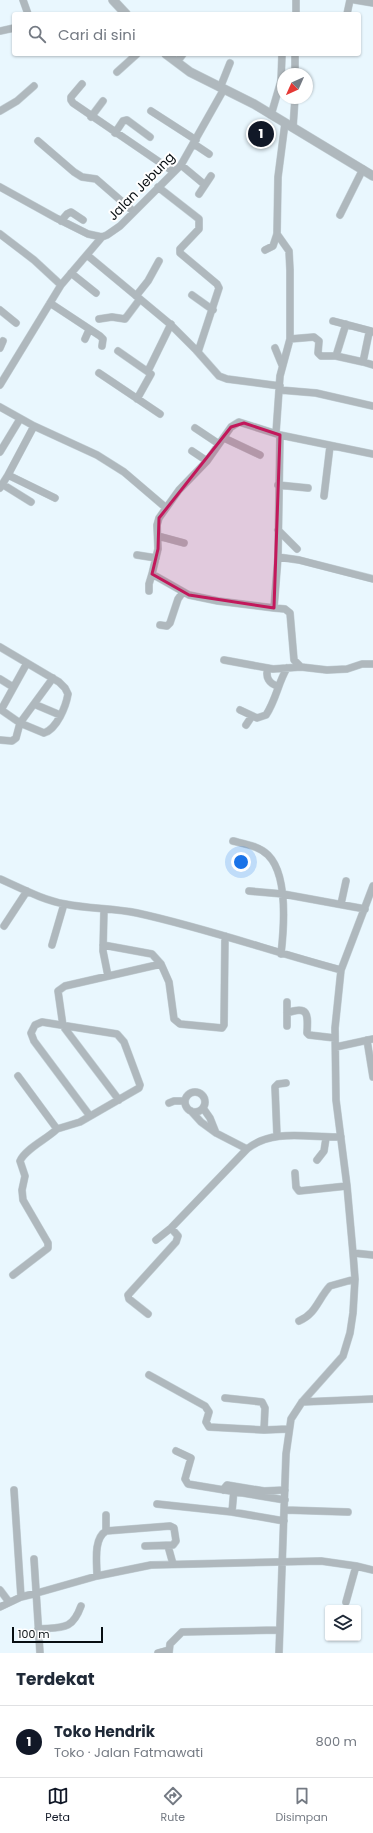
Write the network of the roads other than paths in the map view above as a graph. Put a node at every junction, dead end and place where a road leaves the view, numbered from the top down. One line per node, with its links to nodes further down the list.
1 (23, 0): 7 (street)
2 (113, 0): 8 (street)
3 (296, 0): 9 (street)
4 (350, 0): 10 (street)
5 (355, 0): 6 (street)
6 (373, 3)
7 (27, 12)
8 (124, 12)
9 (296, 12)
10 (347, 12)
11 (12, 28): 12 (street)
12 (0, 31)
13 (135, 56): 22 (street)
14 (169, 56): 18 (street)
15 (182, 56): 18 (street)
16 (282, 56): 20 (street)
17 (295, 56): 21 (street)
18 (177, 62): 25 (street)
19 (230, 63): 25 (street, Jalan Jebung)
20 (282, 68)
21 (295, 68)
22 (117, 72)
23 (82, 84): 32 (street)
24 (34, 86): 29 (street)
25 (222, 88): 31 (street); 37 (street, Jalan Jebung)
26 (277, 99): 31 (street)
27 (103, 101): 32 (street)
28 (294, 104): 33 (street)
29 (0, 111)
30 (150, 111): 37 (street)
31 (272, 115): 33 (street)
32 (91, 117): 34 (street)
33 (289, 125): 40 (street); 53 (street)
34 (115, 133): 35 (street); 41 (street)
35 (150, 137)
36 (38, 141): 48 (street)
37 (195, 142): 38 (street); 39 (street, Jalan Jebung)
38 (209, 154)
39 (181, 165): 41 (street, Jalan Jebung); 44 (street)
40 (363, 170): 43 (street); 49 (street)
41 (174, 172): 46 (street, Jalan Jebung)
42 (210, 176): 44 (street)
43 (373, 176)
44 (205, 185): 47 (street)
45 (0, 187): 51 (street)
46 (158, 187): 48 (street, Jalan Jebung); 65 (street)
47 (199, 194)
48 (134, 212): 54 (street, Jalan Jebung)
49 (340, 215)
50 (83, 220): 51 (street)
51 (61, 221): 54 (street)
52 (0, 234): 59 (street)
53 (277, 234): 55 (street); 74 (street)
54 (102, 237): 56 (street, Jalan Jebung)
55 (265, 250)
56 (87, 255): 58 (street, Jalan Jebung); 62 (street)
57 (159, 261): 62 (street)
58 (71, 273): 59 (street, Jalan Jebung); 60 (street)
59 (61, 285): 63 (street, Jalan Jebung)
60 (96, 293)
61 (192, 295): 65 (street)
62 (138, 298): 66 (street); 69 (street)
63 (50, 303): 71 (street); 85 (street, Jalan Jebung)
64 (0, 310): 68 (street)
65 (213, 310): 78 (street)
66 (99, 318)
67 (333, 321): 70 (street)
68 (16, 323)
69 (171, 324): 78 (street); 83 (street)
70 (346, 324): 72 (street); 79 (street)
71 (90, 330): 73 (street); 75 (street)
72 (372, 331): 80 (street)
73 (85, 338)
74 (290, 339): 79 (street); 82 (street)
75 (102, 346)
76 (275, 348): 82 (street)
77 (118, 351): 83 (street)
78 (198, 352): 86 (street)
79 (336, 356): 80 (street)
80 (363, 362): 81 (street)
81 (373, 365)
82 (282, 366): 86 (street)
83 (148, 371): 87 (street)
84 (99, 373): 87 (street)
85 (0, 385)
86 (280, 388): 88 (street); 94 (street)
87 (137, 399): 90 (street)
88 (373, 406)
89 (0, 407): 91 (street)
90 (160, 414)
91 (20, 419): 92 (street); 99 (street)
92 (34, 426): 103 (street); 110 (street)
93 (195, 428): 96 (street)
94 (278, 434): 95 (street); 97 (street); 104 (street)
95 (224, 438): 96 (street); 101 (street)
96 (219, 444): 102 (street)
97 (330, 446): 100 (street); 107 (street)
98 (192, 451): 102 (street)
99 (0, 452)
100 (373, 454)
101 (260, 456)
102 (207, 460): 110 (street)
103 (8, 476): 105 (street); 108 (street)
104 (278, 485): 106 (street); 111 (street)
105 (1, 486): 109 (street)
106 (308, 488)
107 (324, 496)
108 (55, 498)
109 (31, 502)
110 (165, 507): 112 (street)
111 (278, 530): 114 (street); 116 (street)
112 (158, 536): 113 (street); 117 (street)
113 (184, 542)
114 (297, 550)
115 (137, 554): 117 (street)
116 (278, 557): 119 (street); 122 (street)
117 (156, 558): 118 (street)
118 (152, 574): 120 (street); 121 (street)
119 (373, 579)
120 (149, 590)
121 (183, 592): 122 (street); 123 (street)
122 (274, 608): 128 (street)
123 (160, 625)
124 (0, 647): 126 (street)
125 (224, 660): 129 (street)
126 (27, 663): 131 (street); 134 (street)
127 (373, 664): 128 (street)
128 (301, 667): 130 (street)
129 (268, 668): 130 (street); 133 (street)
130 (288, 668): 133 (street)
131 (53, 678): 135 (street); 138 (street)
132 (0, 679): 134 (street)
133 (278, 686): 139 (street)
134 (13, 687): 136 (street)
135 (34, 704): 138 (street); 140 (street)
136 (0, 710): 140 (street)
137 (240, 710): 139 (street)
138 (60, 715): 140 (street)
139 (252, 716): 141 (street)
140 (20, 723): 142 (street)
141 (246, 725)
142 (0, 740)
143 (233, 841): 149 (street)
144 (0, 879): 147 (street)
145 (346, 881): 151 (street)
146 (373, 886): 153 (street)
147 (27, 891): 150 (street); 154 (street)
148 (249, 891): 149 (street)
149 (283, 894): 151 (street); 158 (street)
150 (64, 904): 152 (street); 156 (street)
151 (341, 904): 153 (street)
152 (104, 909): 155 (street); 157 (street)
153 (365, 909): 160 (street)
154 (4, 926)
155 (225, 936): 158 (street); 159 (street)
156 (52, 945)
157 (103, 945): 159 (street); 161 (street)
158 (281, 954): 160 (street)
159 (162, 964): 161 (street)
160 (341, 970): 166 (street)
161 (108, 976): 164 (street)
162 (287, 1002): 163 (street)
163 (287, 1013): 165 (street); 166 (street)
164 (63, 1026): 172 (street); 172 (street); 177 (street)
165 (287, 1026)
166 (335, 1038): 168 (street)
167 (370, 1040): 168 (street); 170 (street)
168 (336, 1047): 181 (street)
169 (18, 1076): 178 (street)
170 (373, 1077)
171 (286, 1083): 180 (street)
172 (119, 1100): 177 (street)
173 (185, 1101): 174 (street); 175 (street); 176 (street)
174 (169, 1103)
175 (203, 1108): 176 (street); 179 (street)
176 (191, 1111): 179 (street)
177 (90, 1116): 178 (street)
178 (57, 1129): 191 (street)
179 (216, 1133): 183 (street)
180 (277, 1136): 182 (street); 183 (street)
181 (340, 1137): 182 (street); 186 (street)
182 (326, 1138): 184 (street)
183 (247, 1149): 187 (street)
184 (317, 1160)
185 (295, 1173): 186 (street)
186 (347, 1186): 189 (street)
187 (171, 1228): 188 (street); 193 (street)
188 (156, 1240)
189 (354, 1253): 190 (street); 192 (street)
190 (373, 1255)
191 (13, 1275)
192 (355, 1279): 194 (street); 198 (street)
193 (148, 1314)
194 (299, 1321)
195 (149, 1375): 200 (street)
196 (225, 1398): 200 (street)
197 (373, 1400): 198 (street)
198 (302, 1402): 199 (street)
199 (288, 1429): 200 (street); 204 (street)
200 (264, 1430)
201 (176, 1451): 202 (street)
202 (234, 1489): 204 (street); 205 (street); 208 (street)
203 (14, 1490): 223 (street)
204 (285, 1490): 205 (street)
205 (285, 1500): 207 (street)
206 (157, 1504): 208 (street)
207 (285, 1510): 209 (street); 211 (street)
208 (232, 1512): 211 (street)
209 (348, 1512)
210 (106, 1515): 212 (street)
211 (284, 1521): 216 (street)
212 (106, 1531): 214 (street); 220 (street)
213 (145, 1546): 214 (street)
214 (168, 1546): 217 (street)
215 (34, 1559): 222 (street)
216 (283, 1562): 217 (street); 218 (street); 229 (street)
217 (173, 1564): 220 (street)
218 (356, 1566): 219 (street); 225 (street)
219 (373, 1570)
220 (97, 1576): 222 (street)
221 (0, 1590): 224 (street)
222 (37, 1593): 223 (street); 228 (street)
223 (21, 1597): 224 (street)
224 (8, 1602): 227 (street)
225 (346, 1602)
226 (81, 1606): 228 (street)
227 (0, 1607)
228 (38, 1630): 231 (street)
229 (279, 1630): 230 (street); 233 (street)
230 (169, 1652): 232 (street)
231 (40, 1653)
232 (158, 1653)
233 (279, 1653)

